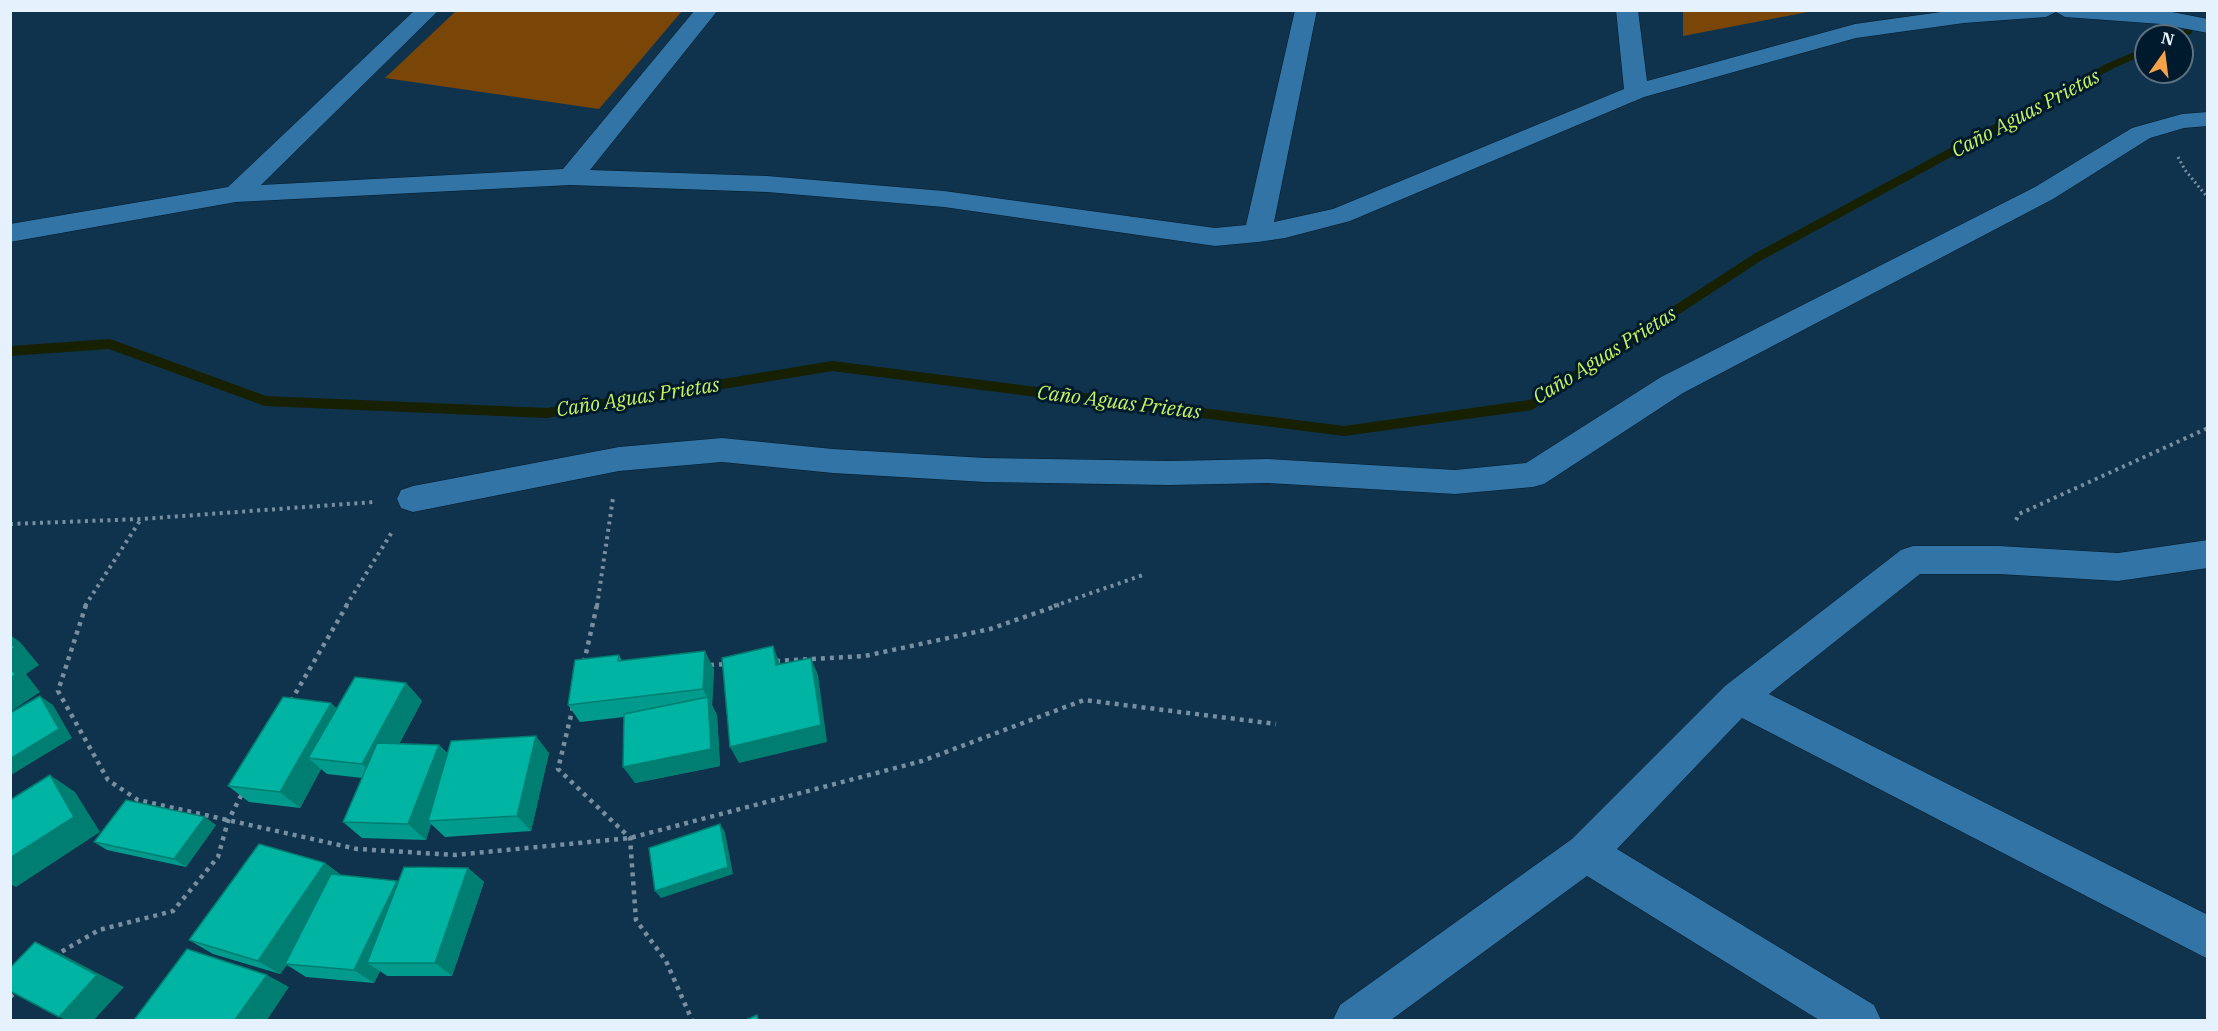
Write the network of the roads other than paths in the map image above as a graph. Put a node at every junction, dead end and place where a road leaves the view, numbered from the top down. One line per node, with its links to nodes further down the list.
1 (428, 10): 11 (street)
2 (707, 10): 10 (street)
3 (1306, 10): 13 (street)
4 (1627, 10): 8 (street)
5 (2046, 10): 8 (street)
6 (2064, 10): 7 (street)
7 (2208, 26)
8 (1636, 92): 13 (street)
9 (2208, 119): 14 (street)
10 (570, 177): 11 (street); 13 (street)
11 (236, 194): 12 (street)
12 (10, 233)
13 (1258, 233)
14 (413, 499)
15 (2208, 554): 16 (street)
16 (1738, 697): 17 (street); 18 (street)
17 (1586, 853): 19 (street); 20 (street)
18 (2208, 938)
19 (1355, 1020)
20 (1859, 1020)

